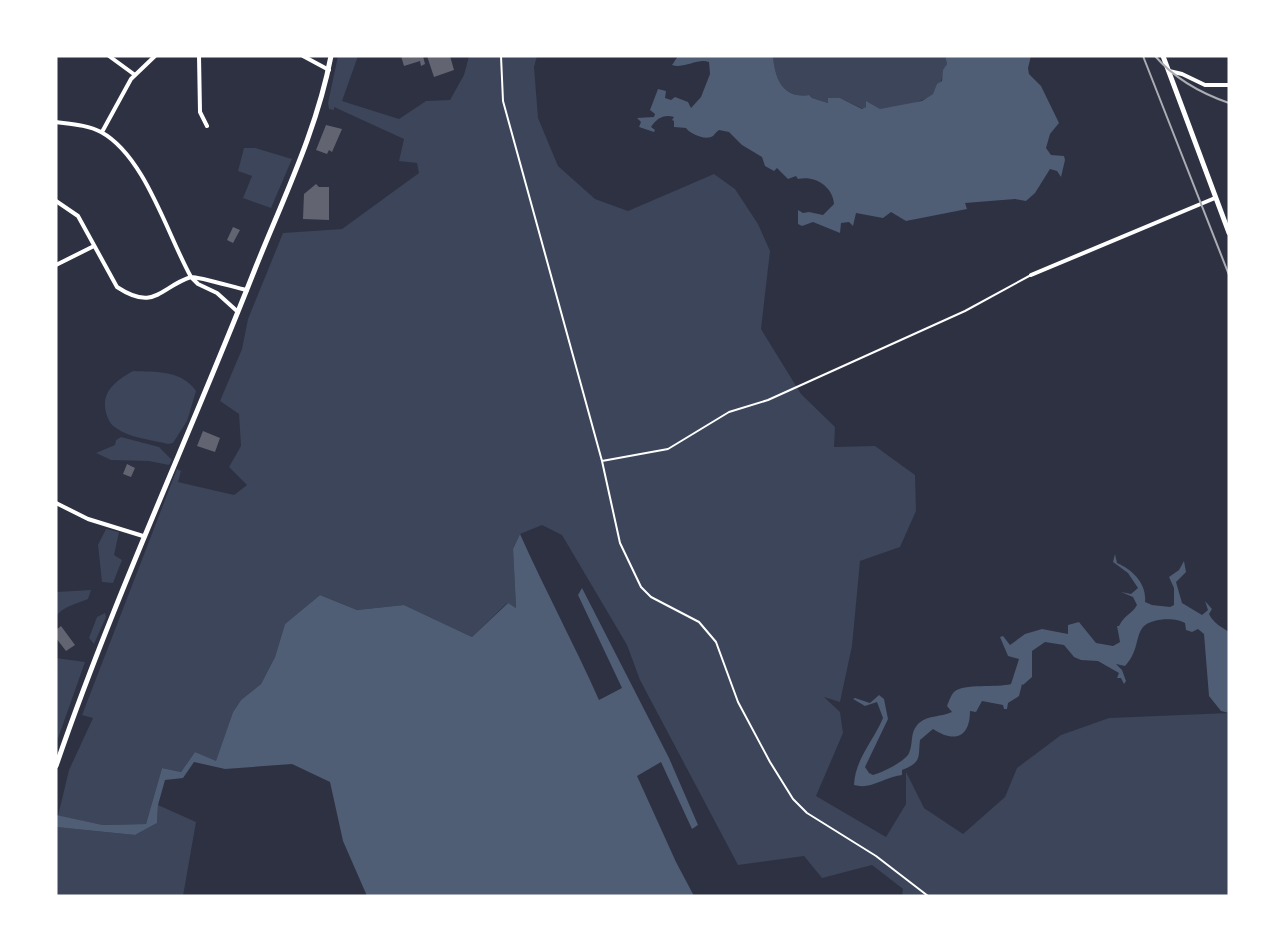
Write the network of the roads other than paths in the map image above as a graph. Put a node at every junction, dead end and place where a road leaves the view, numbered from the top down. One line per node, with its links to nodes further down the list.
1 (109, 56): 10 (street)
2 (156, 56): 10 (street)
3 (199, 56): 13 (street)
4 (303, 56): 8 (street)
5 (331, 56): 8 (main road)
6 (501, 56): 26 (lane)
7 (1163, 56): 9 (main road)
8 (328, 70): 23 (main road)
9 (1169, 71): 11 (street); 15 (main road)
10 (135, 75): 14 (street)
11 (1229, 85)
12 (56, 122): 14 (street)
13 (207, 126)
14 (102, 132): 21 (street)
15 (1215, 198): 17 (main road); 20 (street)
16 (56, 201): 18 (street)
17 (1229, 233)
18 (94, 246): 19 (street); 21 (street)
19 (56, 265)
20 (1031, 275): 26 (lane)
21 (191, 277): 22 (street); 24 (street)
22 (221, 285): 23 (street); 24 (street)
23 (247, 290): 25 (main road)
24 (217, 293): 25 (street)
25 (238, 312): 28 (main road)
26 (602, 461): 30 (lane)
27 (56, 503): 28 (street)
28 (143, 536): 29 (main road)
29 (56, 766)
30 (928, 896)

